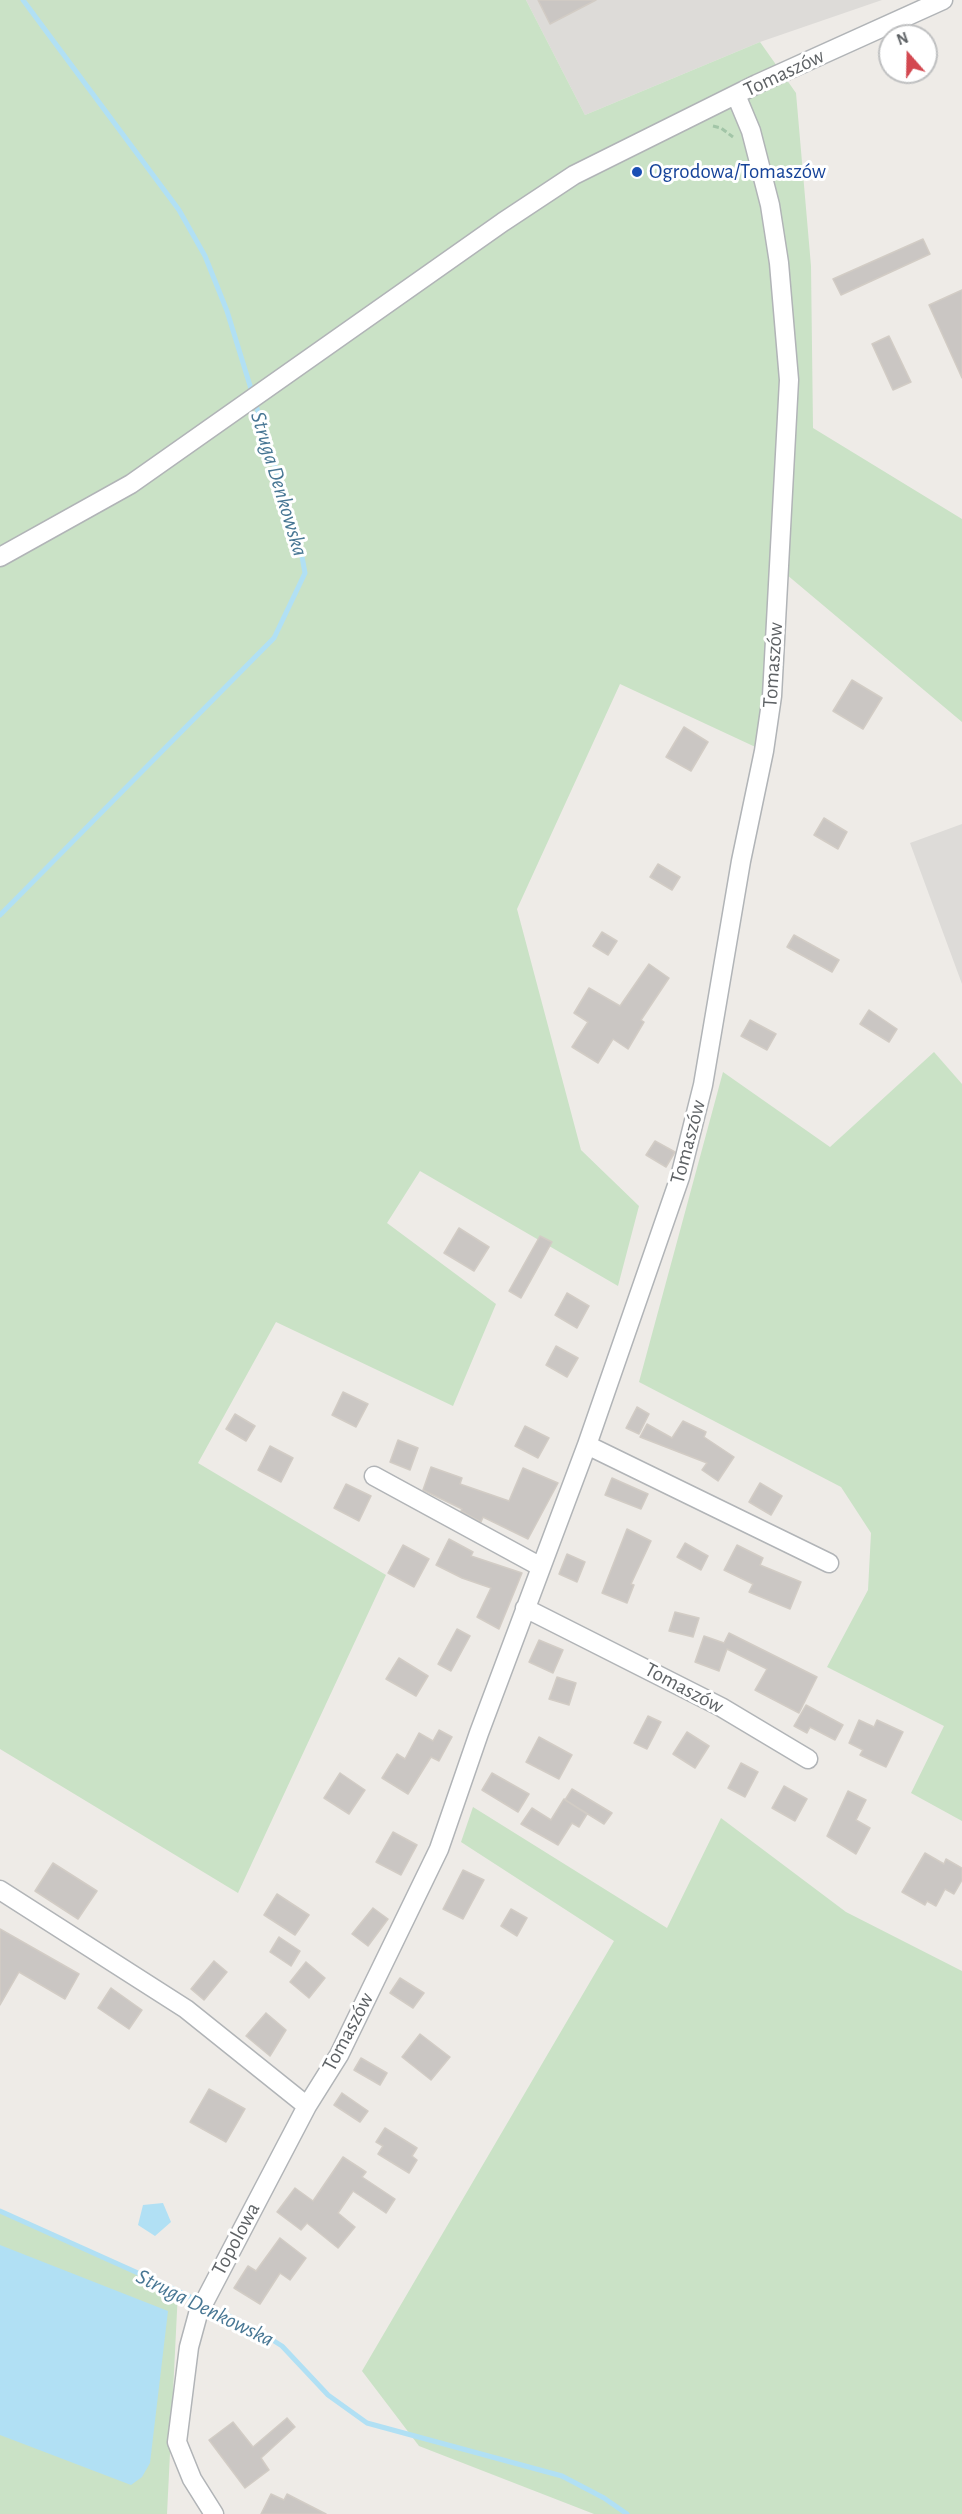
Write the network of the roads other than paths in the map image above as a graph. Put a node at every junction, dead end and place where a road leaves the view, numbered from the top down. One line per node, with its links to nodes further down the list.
1 (943, 0): 2 (street, Tomaszów)
2 (736, 95): 3 (street); 4 (street, Tomaszów)
3 (0, 557)
4 (587, 1445): 6 (street); 7 (street, Tomaszów)
5 (374, 1476): 7 (street)
6 (829, 1563)
7 (541, 1567): 8 (street, Tomaszów)
8 (525, 1608): 9 (street, Tomaszów); 11 (street, Tomaszów)
9 (808, 1759)
10 (0, 1890): 11 (street)
11 (307, 2106): 12 (street, Topolowa)
12 (214, 2514)

